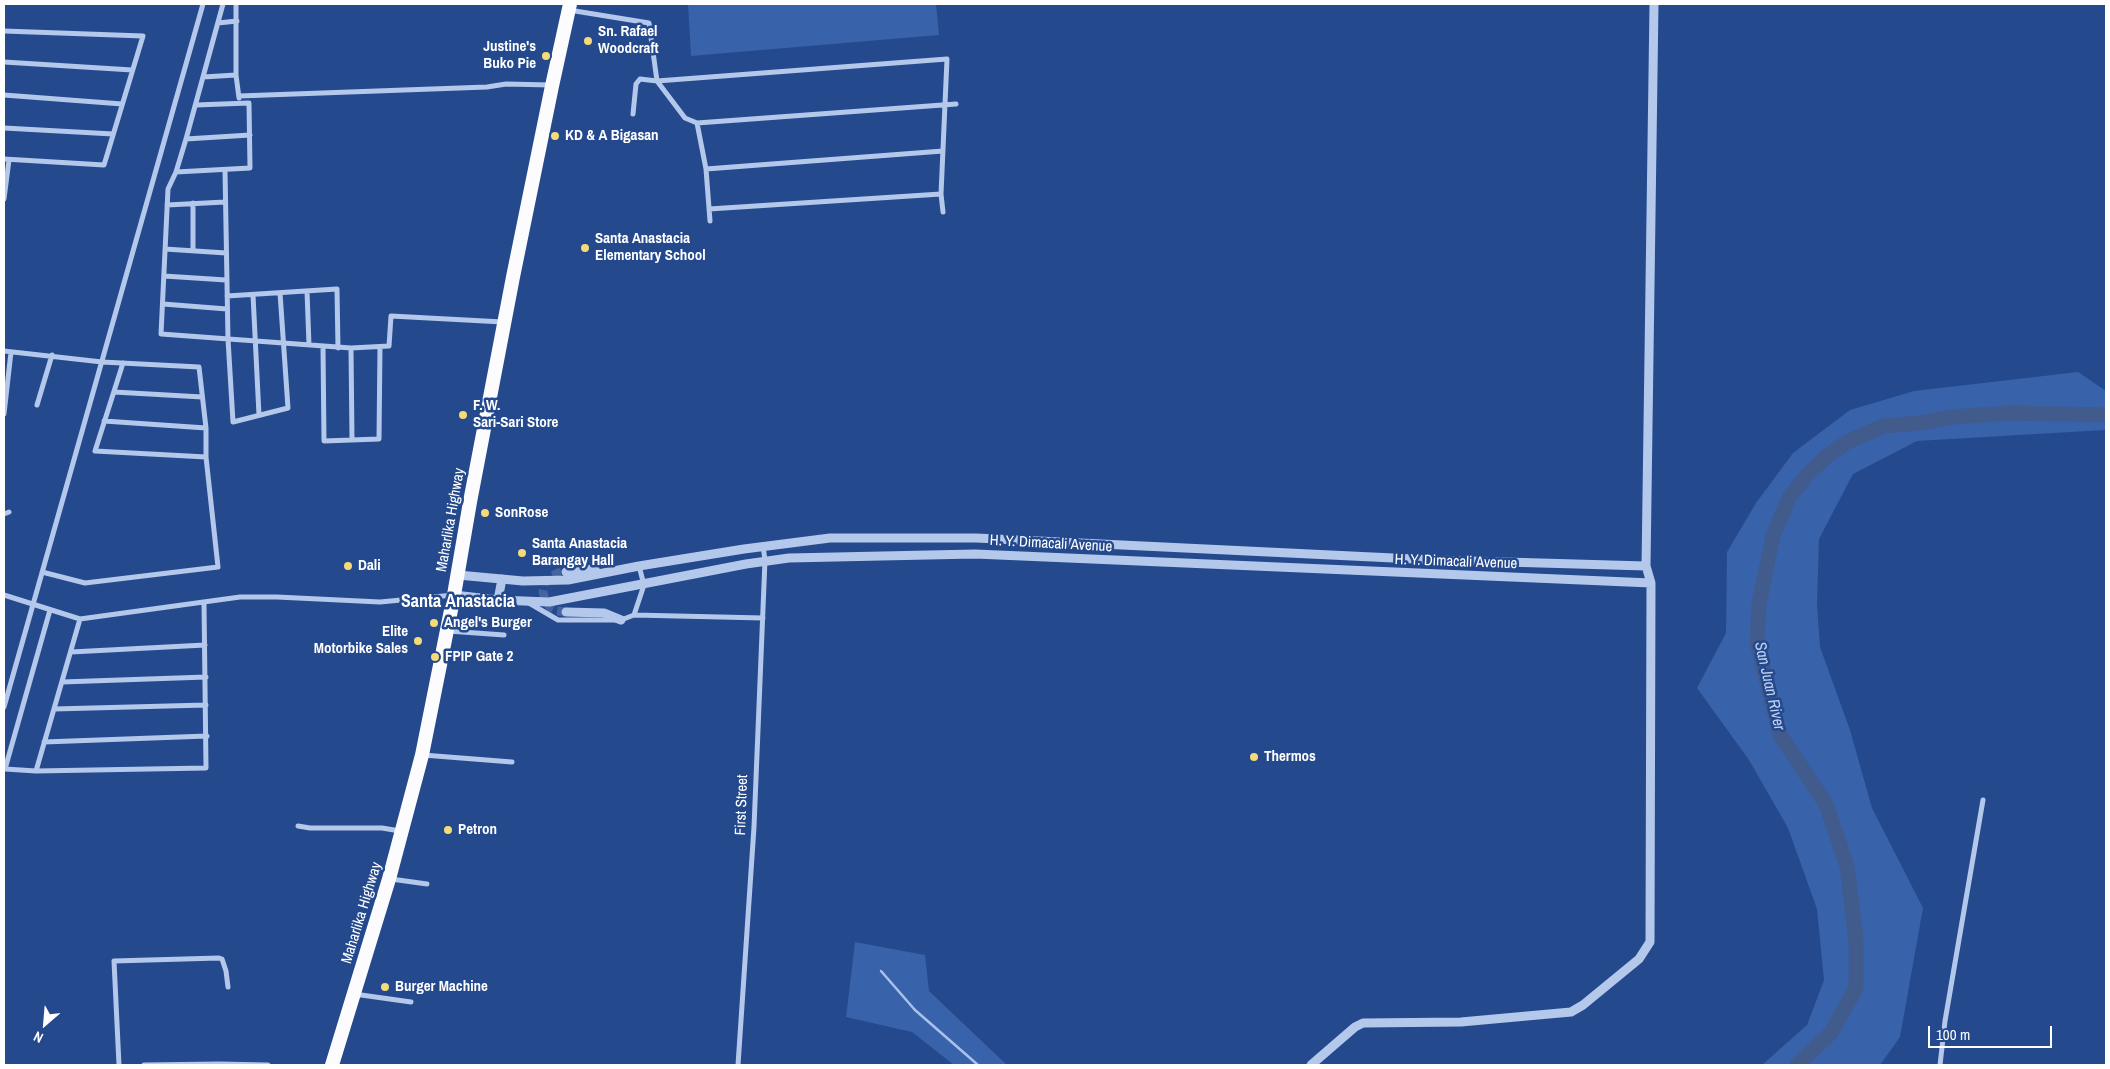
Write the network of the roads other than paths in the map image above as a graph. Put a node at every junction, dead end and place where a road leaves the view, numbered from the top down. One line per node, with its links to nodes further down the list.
1 (203, 4): 64 (street)
2 (223, 4): 7 (street)
3 (236, 4): 6 (street)
4 (1654, 4): 80 (street)
5 (570, 7): 13 (street); 14 (highway, Maharlika Highway)
6 (236, 21): 7 (street); 11 (street)
7 (218, 23): 12 (street)
8 (4, 31): 10 (street)
9 (4, 62): 10 (street)
10 (132, 70): 19 (street)
11 (236, 75): 12 (street); 16 (street)
12 (203, 77): 21 (street)
13 (657, 81): 18 (street); 22 (street); 23 (street)
14 (552, 86): 16 (street); 52 (highway, Maharlika Highway)
15 (4, 95): 19 (street)
16 (239, 96): 17 (street)
17 (239, 103): 21 (street); 26 (street)
18 (946, 103): 20 (street); 23 (street); 28 (street)
19 (122, 104): 25 (street)
20 (956, 104)
21 (196, 105): 27 (street)
22 (633, 114)
23 (697, 123): 30 (street)
24 (4, 128): 25 (street)
25 (113, 134): 29 (street)
26 (250, 135): 27 (street); 31 (street)
27 (186, 139): 32 (street)
28 (943, 151): 30 (street); 33 (street)
29 (7, 159): 34 (street)
30 (706, 169): 38 (street)
31 (226, 170): 32 (street); 35 (street)
32 (176, 172): 37 (street)
33 (942, 194): 38 (street); 39 (street)
34 (4, 199)
35 (225, 202): 36 (street); 43 (street)
36 (192, 203): 37 (street); 42 (street)
37 (167, 205): 41 (street)
38 (709, 209): 40 (street)
39 (943, 212)
40 (710, 221)
41 (165, 248): 42 (street); 44 (street)
42 (193, 250): 43 (street)
43 (226, 253): 45 (street)
44 (164, 276): 45 (street); 50 (street)
45 (226, 280): 49 (street)
46 (307, 291): 47 (street); 56 (street); 59 (street)
47 (280, 293): 48 (street); 55 (street)
48 (253, 295): 49 (street); 54 (street)
49 (227, 296): 51 (street)
50 (163, 304): 51 (street); 53 (street)
51 (227, 309): 53 (street)
52 (505, 322): 58 (street); 84 (highway, Maharlika Highway)
53 (228, 339): 54 (street); 70 (street)
54 (254, 341): 55 (street); 70 (street)
55 (283, 344): 56 (street); 70 (street)
56 (309, 345): 57 (street)
57 (323, 347): 59 (street); 73 (street)
58 (380, 347): 60 (street); 73 (street)
59 (338, 348): 60 (street)
60 (351, 348): 73 (street)
61 (4, 351): 62 (street)
62 (12, 352): 63 (street); 69 (street)
63 (52, 355): 64 (street); 68 (street)
64 (102, 362): 65 (street); 82 (street)
65 (123, 363): 66 (street); 67 (street)
66 (114, 392): 67 (street); 71 (street)
67 (202, 397): 72 (street)
68 (37, 405)
69 (4, 414)
70 (259, 415)
71 (104, 421): 72 (street); 74 (street)
72 (206, 428): 74 (street)
73 (352, 440)
74 (206, 457): 82 (street)
75 (976, 538): 76 (street, H. Y. Dimacali Avenue); 77 (street); 80 (street, H. Y. Dimacali Avenue)
76 (763, 546): 78 (street, First Street); 79 (street, H. Y. Dimacali Avenue)
77 (976, 554): 78 (street, H. Y. Dimacali Avenue); 86 (street, H. Y. Dimacali Avenue)
78 (766, 560): 87 (street, H. Y. Dimacali Avenue); 97 (street, First Street)
79 (639, 566): 81 (street, H. Y. Dimacali Avenue); 87 (street)
80 (1646, 566): 86 (street)
81 (618, 570): 83 (street); 85 (street, H. Y. Dimacali Avenue)
82 (42, 572): 93 (street)
83 (566, 572)
84 (458, 575): 85 (street, H. Y. Dimacali Avenue); 89 (highway, Maharlika Highway)
85 (502, 579): 90 (street)
86 (1651, 583): 127 (street)
87 (644, 584): 91 (street, H. Y. Dimacali Avenue); 96 (street)
88 (4, 595): 93 (street)
89 (454, 595): 90 (street, H. Y. Dimacali Avenue); 92 (street); 100 (highway, Maharlika Highway)
90 (498, 600): 91 (street, H. Y. Dimacali Avenue)
91 (527, 601): 99 (street)
92 (204, 603): 98 (street); 102 (street)
93 (33, 604): 94 (street); 107 (street)
94 (50, 610): 98 (street); 113 (street)
95 (566, 612): 99 (street)
96 (634, 614): 97 (street); 99 (street)
97 (763, 618): 126 (street, First Street)
98 (80, 619): 103 (street)
99 (621, 620)
100 (447, 630): 101 (street); 111 (highway, Maharlika Highway)
101 (504, 635)
102 (205, 645): 103 (street); 104 (street)
103 (71, 652): 105 (street)
104 (206, 677): 105 (street); 106 (street)
105 (62, 682): 108 (street)
106 (206, 705): 108 (street); 109 (street)
107 (4, 707)
108 (54, 709): 110 (street)
109 (207, 736): 110 (street); 113 (street)
110 (44, 742): 113 (street)
111 (422, 755): 112 (street); 116 (highway, Maharlika Highway)
112 (512, 762)
113 (36, 771)
114 (1983, 800): 128 (street)
115 (298, 826): 116 (street)
116 (403, 832): 117 (highway, Maharlika Highway)
117 (389, 879): 118 (street); 120 (highway, Maharlika Highway)
118 (427, 884)
119 (228, 987): 122 (street)
120 (354, 994): 121 (street); 125 (highway, Maharlika Highway)
121 (411, 1002)
122 (119, 1065)
123 (144, 1065): 124 (street)
124 (268, 1065)
125 (332, 1065)
126 (738, 1065)
127 (1311, 1065)
128 (1940, 1065)

